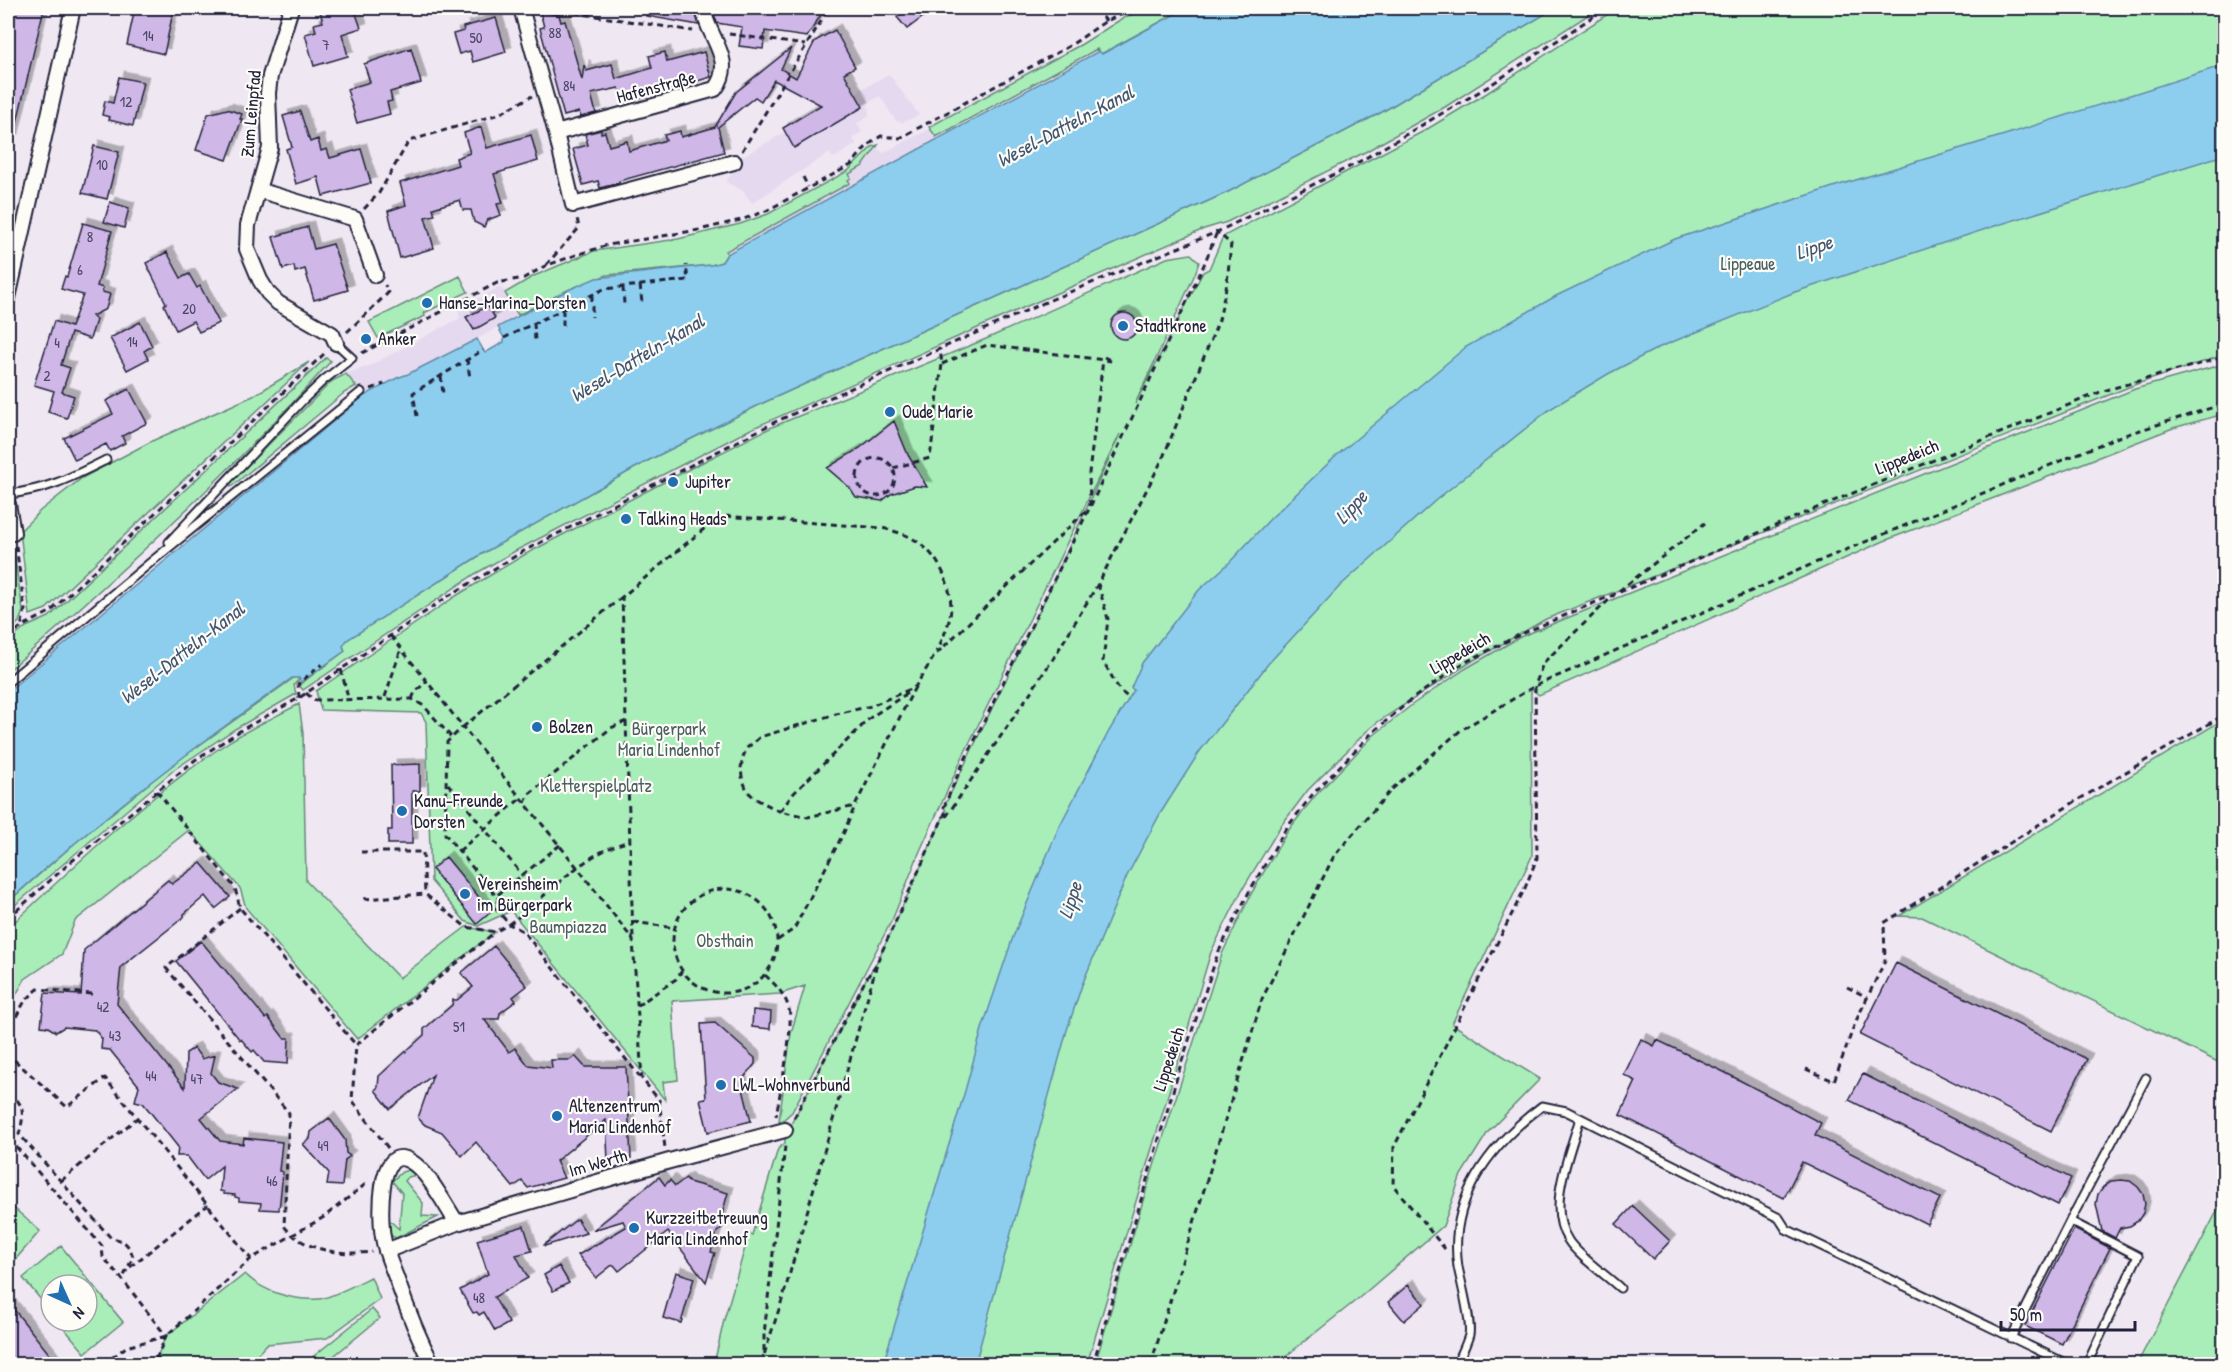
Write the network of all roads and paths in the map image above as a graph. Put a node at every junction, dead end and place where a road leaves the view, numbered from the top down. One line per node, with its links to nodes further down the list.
1 (73, 8): 28 (street)
2 (291, 8): 18 (street, Zum Leinpfad)
3 (521, 8): 13 (street)
4 (544, 8): 11 (path)
5 (702, 8): 11 (street, Hafenstraße)
6 (829, 8): 12 (path)
7 (1096, 8): 10 (path)
8 (1137, 8): 10 (path)
9 (1606, 8): 21 (path)
10 (1106, 21): 17 (path)
11 (712, 31): 12 (path); 14 (street, Hafenstraße)
12 (805, 45): 15 (path)
13 (544, 90): 14 (street); 20 (path)
14 (556, 133): 19 (street)
15 (734, 162): 19 (street)
16 (803, 177): 17 (path)
17 (808, 187): 22 (path)
18 (258, 190): 20 (street); 37 (street, Zum Leinpfad)
19 (573, 205): 22 (path)
20 (355, 219): 24 (street)
21 (1217, 232): 38 (path); 54 (path); 58 (path)
22 (545, 266): 41 (path)
23 (686, 266): 25 (path)
24 (375, 275): 37 (path)
25 (640, 285): 26 (path); 29 (path)
26 (623, 287): 27 (path); 30 (path)
27 (592, 295): 31 (path); 32 (path)
28 (8, 298)
29 (642, 303)
30 (624, 305)
31 (563, 309): 33 (path); 34 (path)
32 (592, 317)
33 (534, 323): 35 (path); 36 (path)
34 (563, 328)
35 (504, 338)
36 (535, 342)
37 (336, 343): 41 (lane); 61 (path)
38 (940, 349): 43 (path); 62 (path)
39 (483, 350): 42 (path)
40 (2224, 357): 59 (path, Lippedeich)
41 (352, 358): 57 (lane)
42 (467, 359): 44 (path); 45 (path)
43 (942, 364): 51 (path); 54 (path)
44 (441, 376): 47 (path); 49 (path)
45 (470, 378)
46 (361, 392): 57 (lane)
47 (443, 394)
48 (2224, 404): 70 (path)
49 (417, 416)
50 (106, 460): 52 (lane)
51 (893, 468): 51 (path)
52 (8, 494)
53 (8, 504): 56 (street)
54 (1090, 507): 65 (path); 88 (path)
55 (1705, 522): 59 (path)
56 (13, 533): 61 (path)
57 (151, 562): 69 (lane)
58 (1098, 584): 76 (path); 88 (path)
59 (1615, 593): 70 (path); 148 (path, Lippedeich)
60 (622, 597): 65 (path); 79 (path); 80 (path)
61 (21, 627): 63 (path)
62 (391, 635): 64 (path); 67 (path)
63 (8, 638)
64 (402, 649): 68 (path); 73 (path)
65 (935, 655): 71 (path)
66 (322, 664): 74 (path)
67 (341, 669): 72 (path); 75 (path)
68 (427, 681): 77 (path); 80 (path)
69 (8, 682)
70 (1535, 686): 137 (path); 149 (path)
71 (915, 687): 86 (path); 87 (path); 87 (path)
72 (306, 693): 74 (path); 75 (path)
73 (385, 697): 75 (path); 77 (path)
74 (299, 698): 83 (path)
75 (348, 698)
76 (1129, 698)
77 (412, 699): 81 (path)
78 (2224, 715): 112 (path)
79 (626, 721): 85 (path); 90 (path)
80 (463, 727): 81 (path); 84 (path)
81 (452, 738): 82 (path)
82 (448, 784): 89 (path); 92 (path)
83 (157, 791): 99 (path); 100 (path)
84 (521, 798): 85 (path); 89 (path)
85 (525, 802): 91 (path)
86 (855, 806): 87 (path); 106 (path)
87 (779, 812)
88 (940, 825): 107 (path)
89 (484, 828): 92 (path); 95 (path)
90 (631, 841): 94 (path); 101 (path)
91 (560, 845): 94 (path); 95 (path)
92 (459, 851): 97 (path)
93 (361, 852): 96 (path)
94 (577, 867): 102 (path); 105 (path)
95 (523, 876): 97 (path)
96 (424, 894): 98 (path); 104 (path)
97 (498, 895): 102 (path)
98 (364, 899)
99 (240, 908): 116 (path); 134 (path)
100 (8, 918)
101 (633, 922): 103 (path); 105 (path)
102 (508, 924): 104 (path); 121 (path)
103 (675, 928): 106 (path); 108 (path)
104 (495, 932): 116 (path)
105 (633, 940): 113 (path)
106 (777, 940): 109 (path)
107 (879, 960): 125 (path); 143 (path)
108 (682, 971): 109 (path); 113 (path)
109 (765, 975): 125 (path)
110 (1847, 987): 112 (path)
111 (92, 994): 118 (path)
112 (1868, 998): 119 (path)
113 (637, 1006): 114 (path)
114 (638, 1028): 115 (path); 121 (path)
115 (645, 1028)
116 (356, 1045): 127 (path)
117 (8, 1055): 118 (path)
118 (12, 1058): 123 (path)
119 (1806, 1069)
120 (2146, 1078): 132 (lane)
121 (642, 1079): 128 (path)
122 (8, 1094): 129 (path)
123 (137, 1118): 129 (path); 131 (path)
124 (1580, 1118): 137 (lane); 140 (lane); 142 (lane)
125 (779, 1132): 128 (street, Im Werth); 143 (path)
126 (8, 1143): 139 (path)
127 (396, 1160): 133 (street); 135 (street)
128 (666, 1162): 133 (street, Im Werth)
129 (61, 1181): 138 (path)
130 (369, 1182): 134 (path)
131 (208, 1205): 136 (path); 138 (path)
132 (2070, 1221): 142 (lane); 152 (lane)
133 (457, 1223): 135 (street, Im Werth)
134 (292, 1236): 135 (path); 136 (path)
135 (386, 1251): 146 (street)
136 (251, 1260): 141 (path)
137 (1458, 1264): 150 (lane)
138 (127, 1269): 139 (path)
139 (122, 1279): 141 (path)
140 (1620, 1288)
141 (166, 1336): 144 (path); 145 (path)
142 (2011, 1338): 151 (lane)
143 (764, 1356): 147 (path)
144 (104, 1365)
145 (154, 1365)
146 (432, 1365)
147 (761, 1365)
148 (1093, 1365)
149 (1150, 1365)
150 (1457, 1365)
151 (2067, 1365)
152 (2086, 1365)

